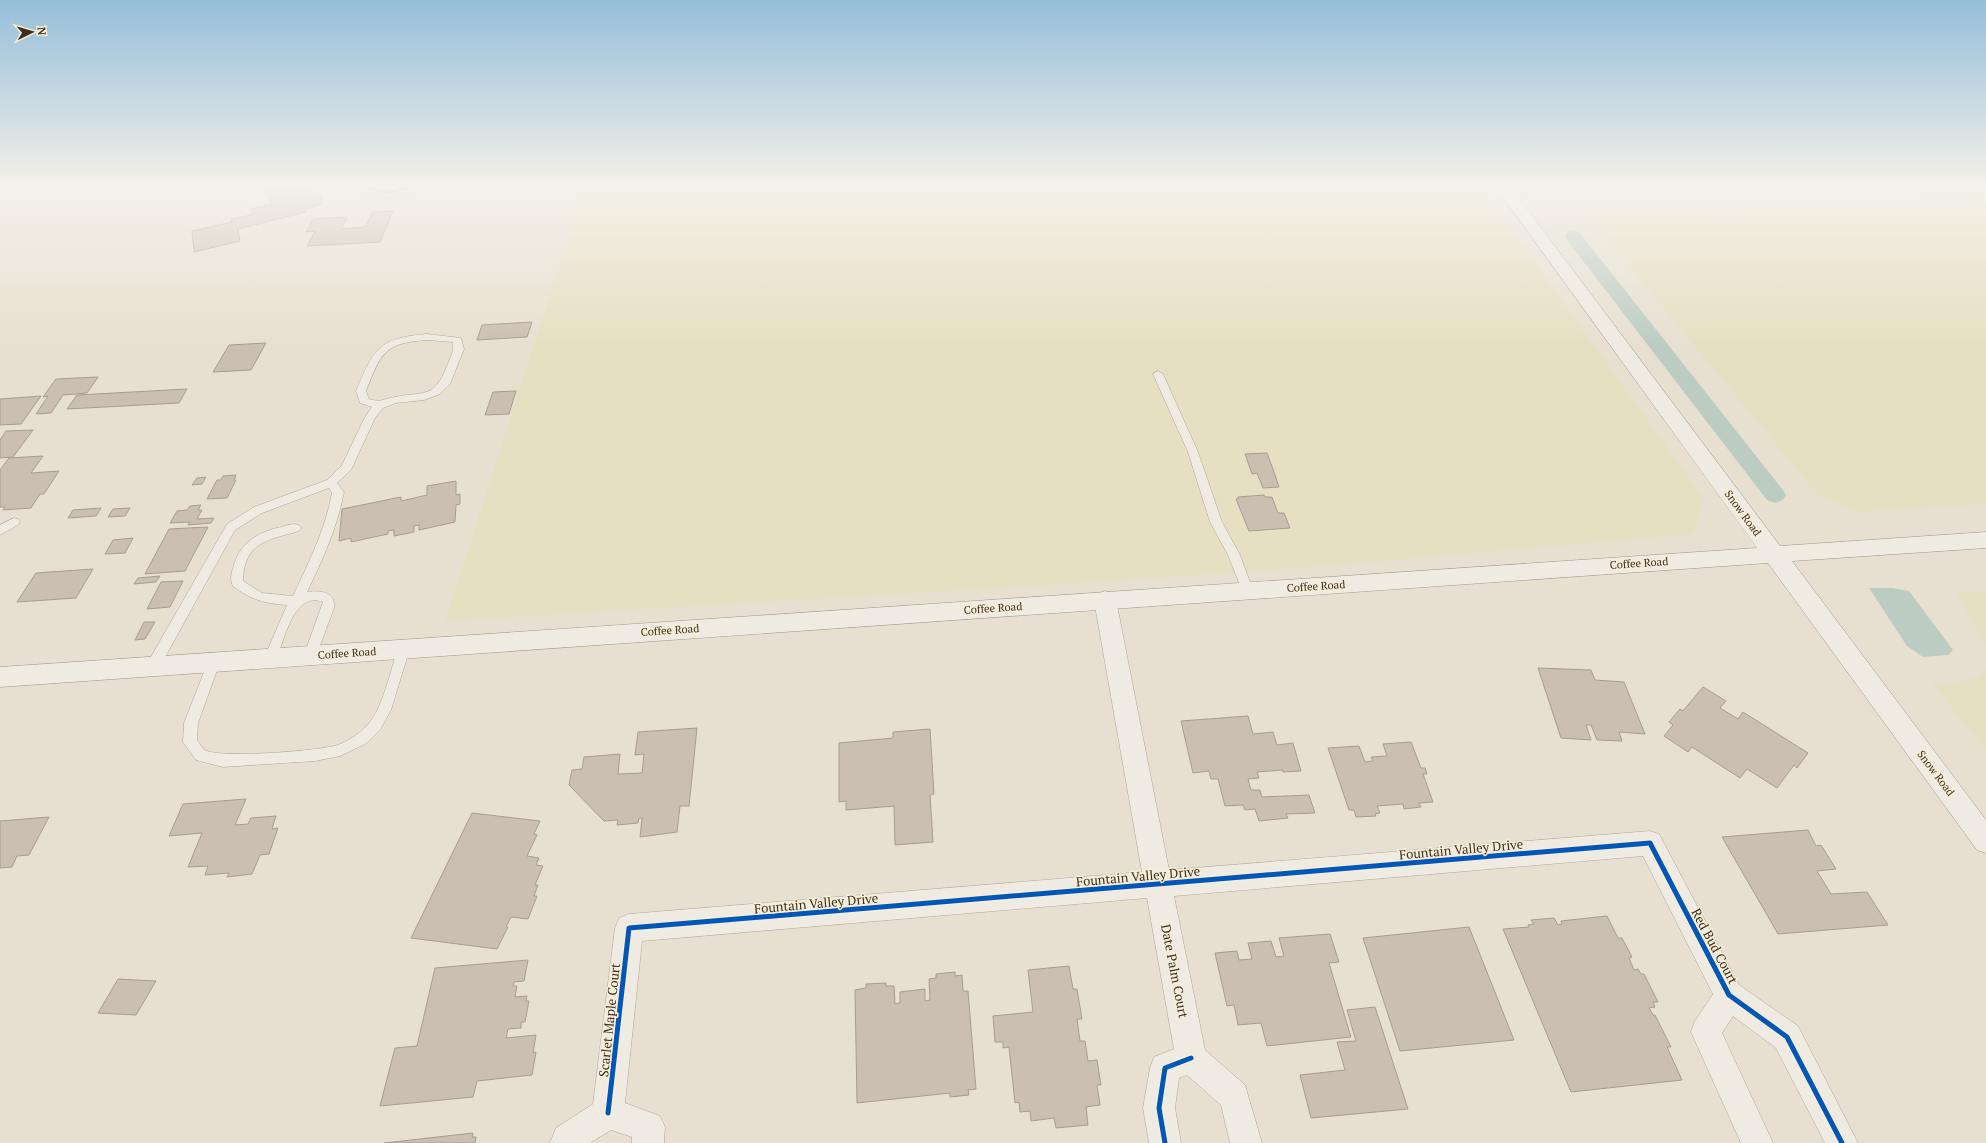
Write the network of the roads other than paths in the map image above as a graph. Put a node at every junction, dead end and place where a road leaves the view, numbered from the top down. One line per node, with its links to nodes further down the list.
1 (1540, 238): 9 (main road, Snow Road)
2 (1158, 374): 10 (lane)
3 (379, 406): 3 (lane); 4 (lane)
4 (331, 483): 12 (lane); 17 (lane)
5 (14, 522): 7 (lane)
6 (294, 528): 12 (lane)
7 (0, 531)
8 (1986, 540): 9 (main road, Coffee Road)
9 (1773, 554): 10 (main road, Coffee Road); 19 (main road, Snow Road)
10 (1247, 590): 11 (main road, Coffee Road)
11 (1105, 600): 13 (main road, Coffee Road); 21 (main road, Date Palm Court)
12 (298, 601): 14 (lane); 15 (lane)
13 (404, 648): 14 (main road, Coffee Road); 16 (lane)
14 (310, 655): 15 (main road, Coffee Road)
15 (270, 658): 16 (main road, Coffee Road)
16 (214, 662): 17 (main road, Coffee Road)
17 (153, 666): 18 (main road, Coffee Road)
18 (0, 677)
19 (1986, 840)
20 (1650, 843): 21 (main road, Fountain Valley Drive); 23 (main road, Red Bud Court)
21 (1158, 884): 22 (main road, Fountain Valley Drive); 24 (main road, Date Palm Court)
22 (629, 928): 25 (main road, Scarlet Maple Court)
23 (1729, 995): 30 (main road, Red Bud Court); 31 (main road, Red Bud Court)
24 (1191, 1058): 28 (main road); 29 (main road)
25 (608, 1113): 26 (main road); 27 (main road)
26 (566, 1143)
27 (648, 1143)
28 (1165, 1143)
29 (1246, 1143)
30 (1757, 1143)
31 (1842, 1143)

